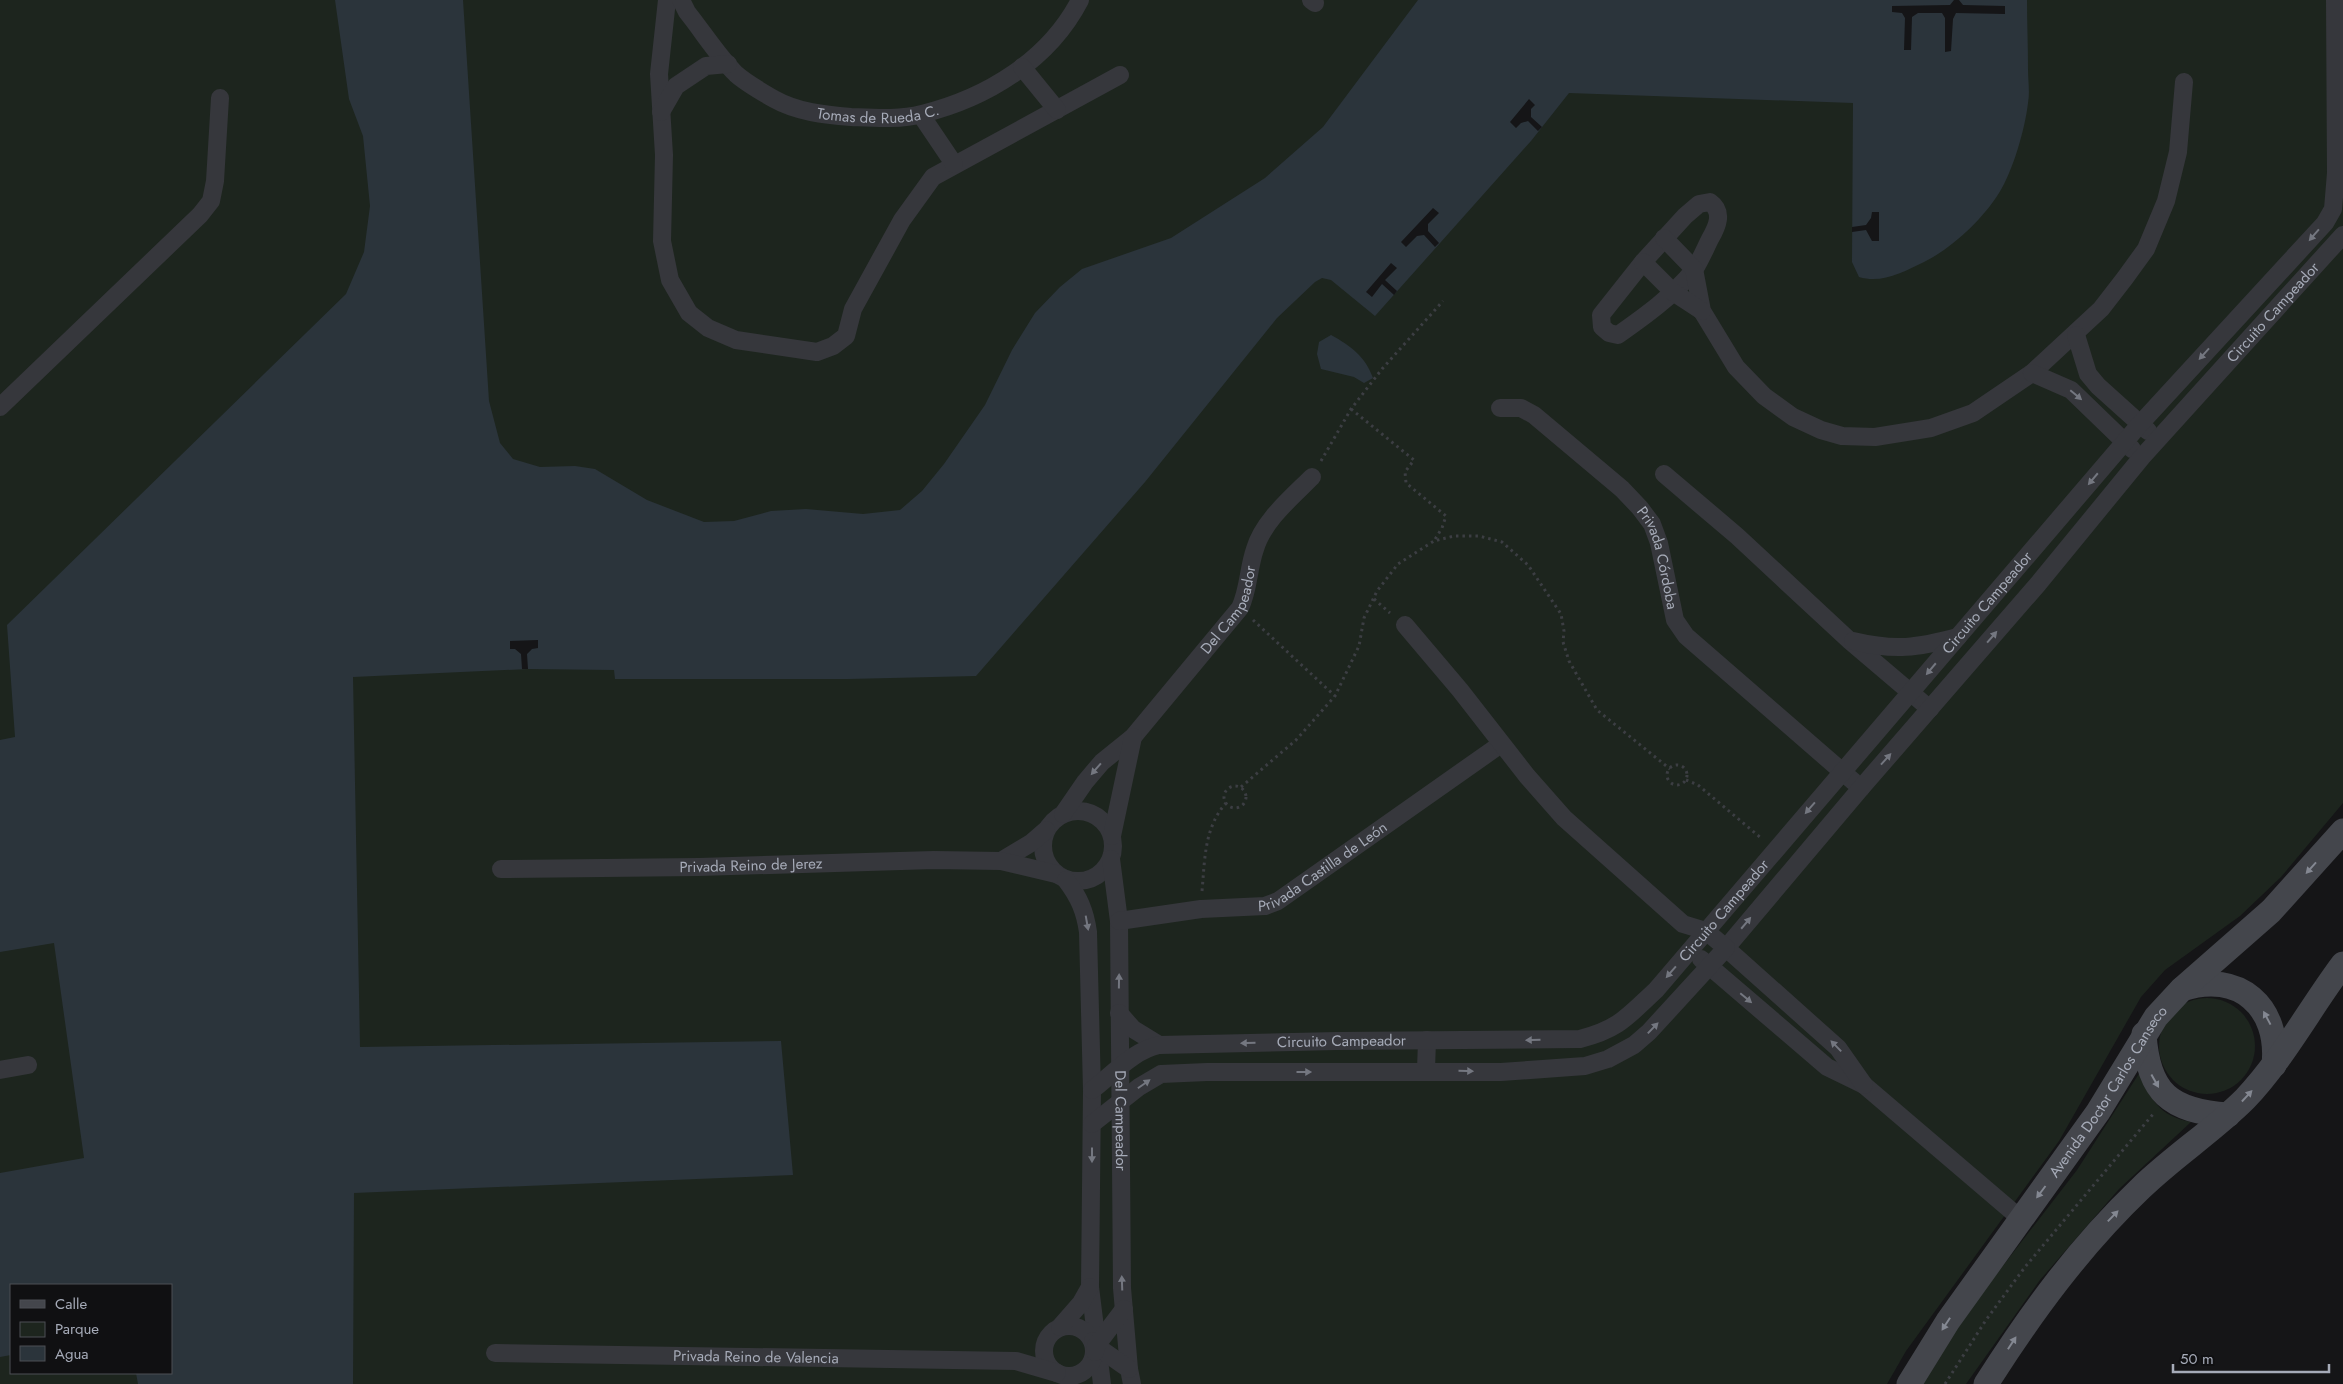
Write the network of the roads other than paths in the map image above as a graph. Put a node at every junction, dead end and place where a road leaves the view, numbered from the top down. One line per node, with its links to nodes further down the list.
1 (667, 0): 11 (street)
2 (681, 0): 5 (street, Tomas de Rueda C.)
3 (1080, 0): 6 (street, Tomas de Rueda C.)
4 (2335, 0): 14 (street, Circuito Campeador)
5 (728, 64): 11 (street); 12 (street, Tomas de Rueda C.)
6 (1022, 67): 10 (street); 12 (street, Tomas de Rueda C.)
7 (1120, 75): 10 (street)
8 (2184, 82): 21 (street)
9 (220, 98): 23 (street)
10 (1056, 110): 13 (street)
11 (661, 113): 13 (street)
12 (921, 115): 13 (street)
13 (954, 164)
14 (2338, 212): 25 (street, Circuito Campeador, one-way to 25)
15 (2343, 235): 26 (street, Circuito Campeador)
16 (1664, 238): 17 (street); 18 (street); 18 (street)
17 (1643, 262): 19 (street); 19 (street)
18 (1694, 269): 19 (street); 20 (street)
19 (1673, 292): 20 (street)
20 (1702, 311): 22 (street)
21 (2076, 335): 22 (street); 25 (street)
22 (2032, 373): 27 (street, one-way to 27)
23 (0, 407)
24 (1500, 408): 38 (street, Privada Córdoba)
25 (2140, 424): 26 (street); 27 (street, Circuito Campeador)
26 (2157, 440): 28 (street, Circuito Campeador)
27 (2125, 442): 28 (street); 32 (street, Circuito Campeador, one-way to 32)
28 (2142, 457): 35 (street, Circuito Campeador, one-way to 28)
29 (1664, 474): 33 (street)
30 (1312, 477): 36 (street, Del Campeador)
31 (1405, 625): 37 (street)
32 (1958, 637): 33 (street); 34 (street, Circuito Campeador, one-way to 34)
33 (1850, 640): 34 (street)
34 (1911, 693): 35 (street); 38 (street, Circuito Campeador)
35 (1930, 709): 39 (street, Circuito Campeador, one-way to 35)
36 (1133, 737): 40 (street, Del Campeador, one-way to 40); 43 (street, Del Campeador)
37 (1501, 744): 48 (street, Privada Castilla de León); 49 (street)
38 (1842, 771): 39 (street, Privada Córdoba); 50 (street, Circuito Campeador, one-way to 50)
39 (1860, 788): 51 (street, Circuito Campeador, one-way to 39)
40 (1063, 814): 41 (street); 43 (street)
41 (1046, 830): 45 (street); 47 (street)
42 (2343, 831): 55 (main road, Avenida Doctor Carlos Canseco, one-way to 55)
43 (1112, 836): 44 (street)
44 (1111, 859): 47 (street); 48 (street, Del Campeador)
45 (1001, 861): 46 (street, Privada Reino de Jerez); 47 (street, Privada Reino de Jerez)
46 (501, 869)
47 (1061, 877): 68 (street, Del Campeador, one-way to 68)
48 (1119, 921): 56 (street, Del Campeador, one-way to 48)
49 (1683, 924): 50 (street); 52 (street)
50 (1706, 930): 51 (street); 52 (street, Circuito Campeador)
51 (1726, 948): 54 (street, Circuito Campeador); 67 (street, Circuito Campeador, one-way to 51)
52 (1691, 949): 54 (street); 57 (street, Circuito Campeador, one-way to 57)
53 (2343, 964): 63 (main road)
54 (1709, 966): 61 (street, Circuito Campeador, one-way to 54); 67 (street, one-way to 67)
55 (2181, 990): 58 (main road, Avenida Doctor Carlos Canseco); 63 (main road, one-way to 55)
56 (1119, 1013): 60 (street); 64 (street, Del Campeador)
57 (1621, 1023): 59 (street, Circuito Campeador, one-way to 59); 61 (street)
58 (2144, 1034): 70 (main road, one-way to 70); 72 (main road, Avenida Doctor Carlos Canseco, one-way to 72)
59 (1427, 1040): 60 (street, Circuito Campeador, one-way to 60); 66 (street)
60 (1159, 1045): 64 (street, Circuito Campeador)
61 (1634, 1045): 66 (street, Circuito Campeador, one-way to 61)
62 (28, 1065): 65 (street)
63 (2274, 1065): 70 (main road, one-way to 63)
64 (1120, 1069): 68 (street, Circuito Campeador); 69 (street, Del Campeador)
65 (0, 1070)
66 (1426, 1070): 69 (street, Circuito Campeador, one-way to 66)
67 (1864, 1085): 72 (street)
68 (1092, 1090): 71 (street, Del Campeador)
69 (1122, 1102): 71 (street, Circuito Campeador); 74 (street, Del Campeador, one-way to 69)
70 (2228, 1115): 84 (main road, one-way to 70)
71 (1092, 1124): 73 (street, Del Campeador, one-way to 73)
72 (2021, 1219): 83 (main road, Avenida Doctor Carlos Canseco, one-way to 83)
73 (1090, 1287): 75 (street); 77 (street, Del Campeador)
74 (1124, 1310): 77 (street); 81 (street, Del Campeador)
75 (1060, 1327): 76 (street); 77 (street)
76 (1046, 1340): 79 (street); 80 (street)
77 (1094, 1346): 80 (street); 81 (street); 82 (street, Del Campeador)
78 (495, 1353): 79 (street, Privada Reino de Valencia)
79 (1016, 1362): 80 (street, Privada Reino de Valencia)
80 (1065, 1377)
81 (1130, 1377)
82 (1102, 1384)
83 (1909, 1384)
84 (1986, 1384)

